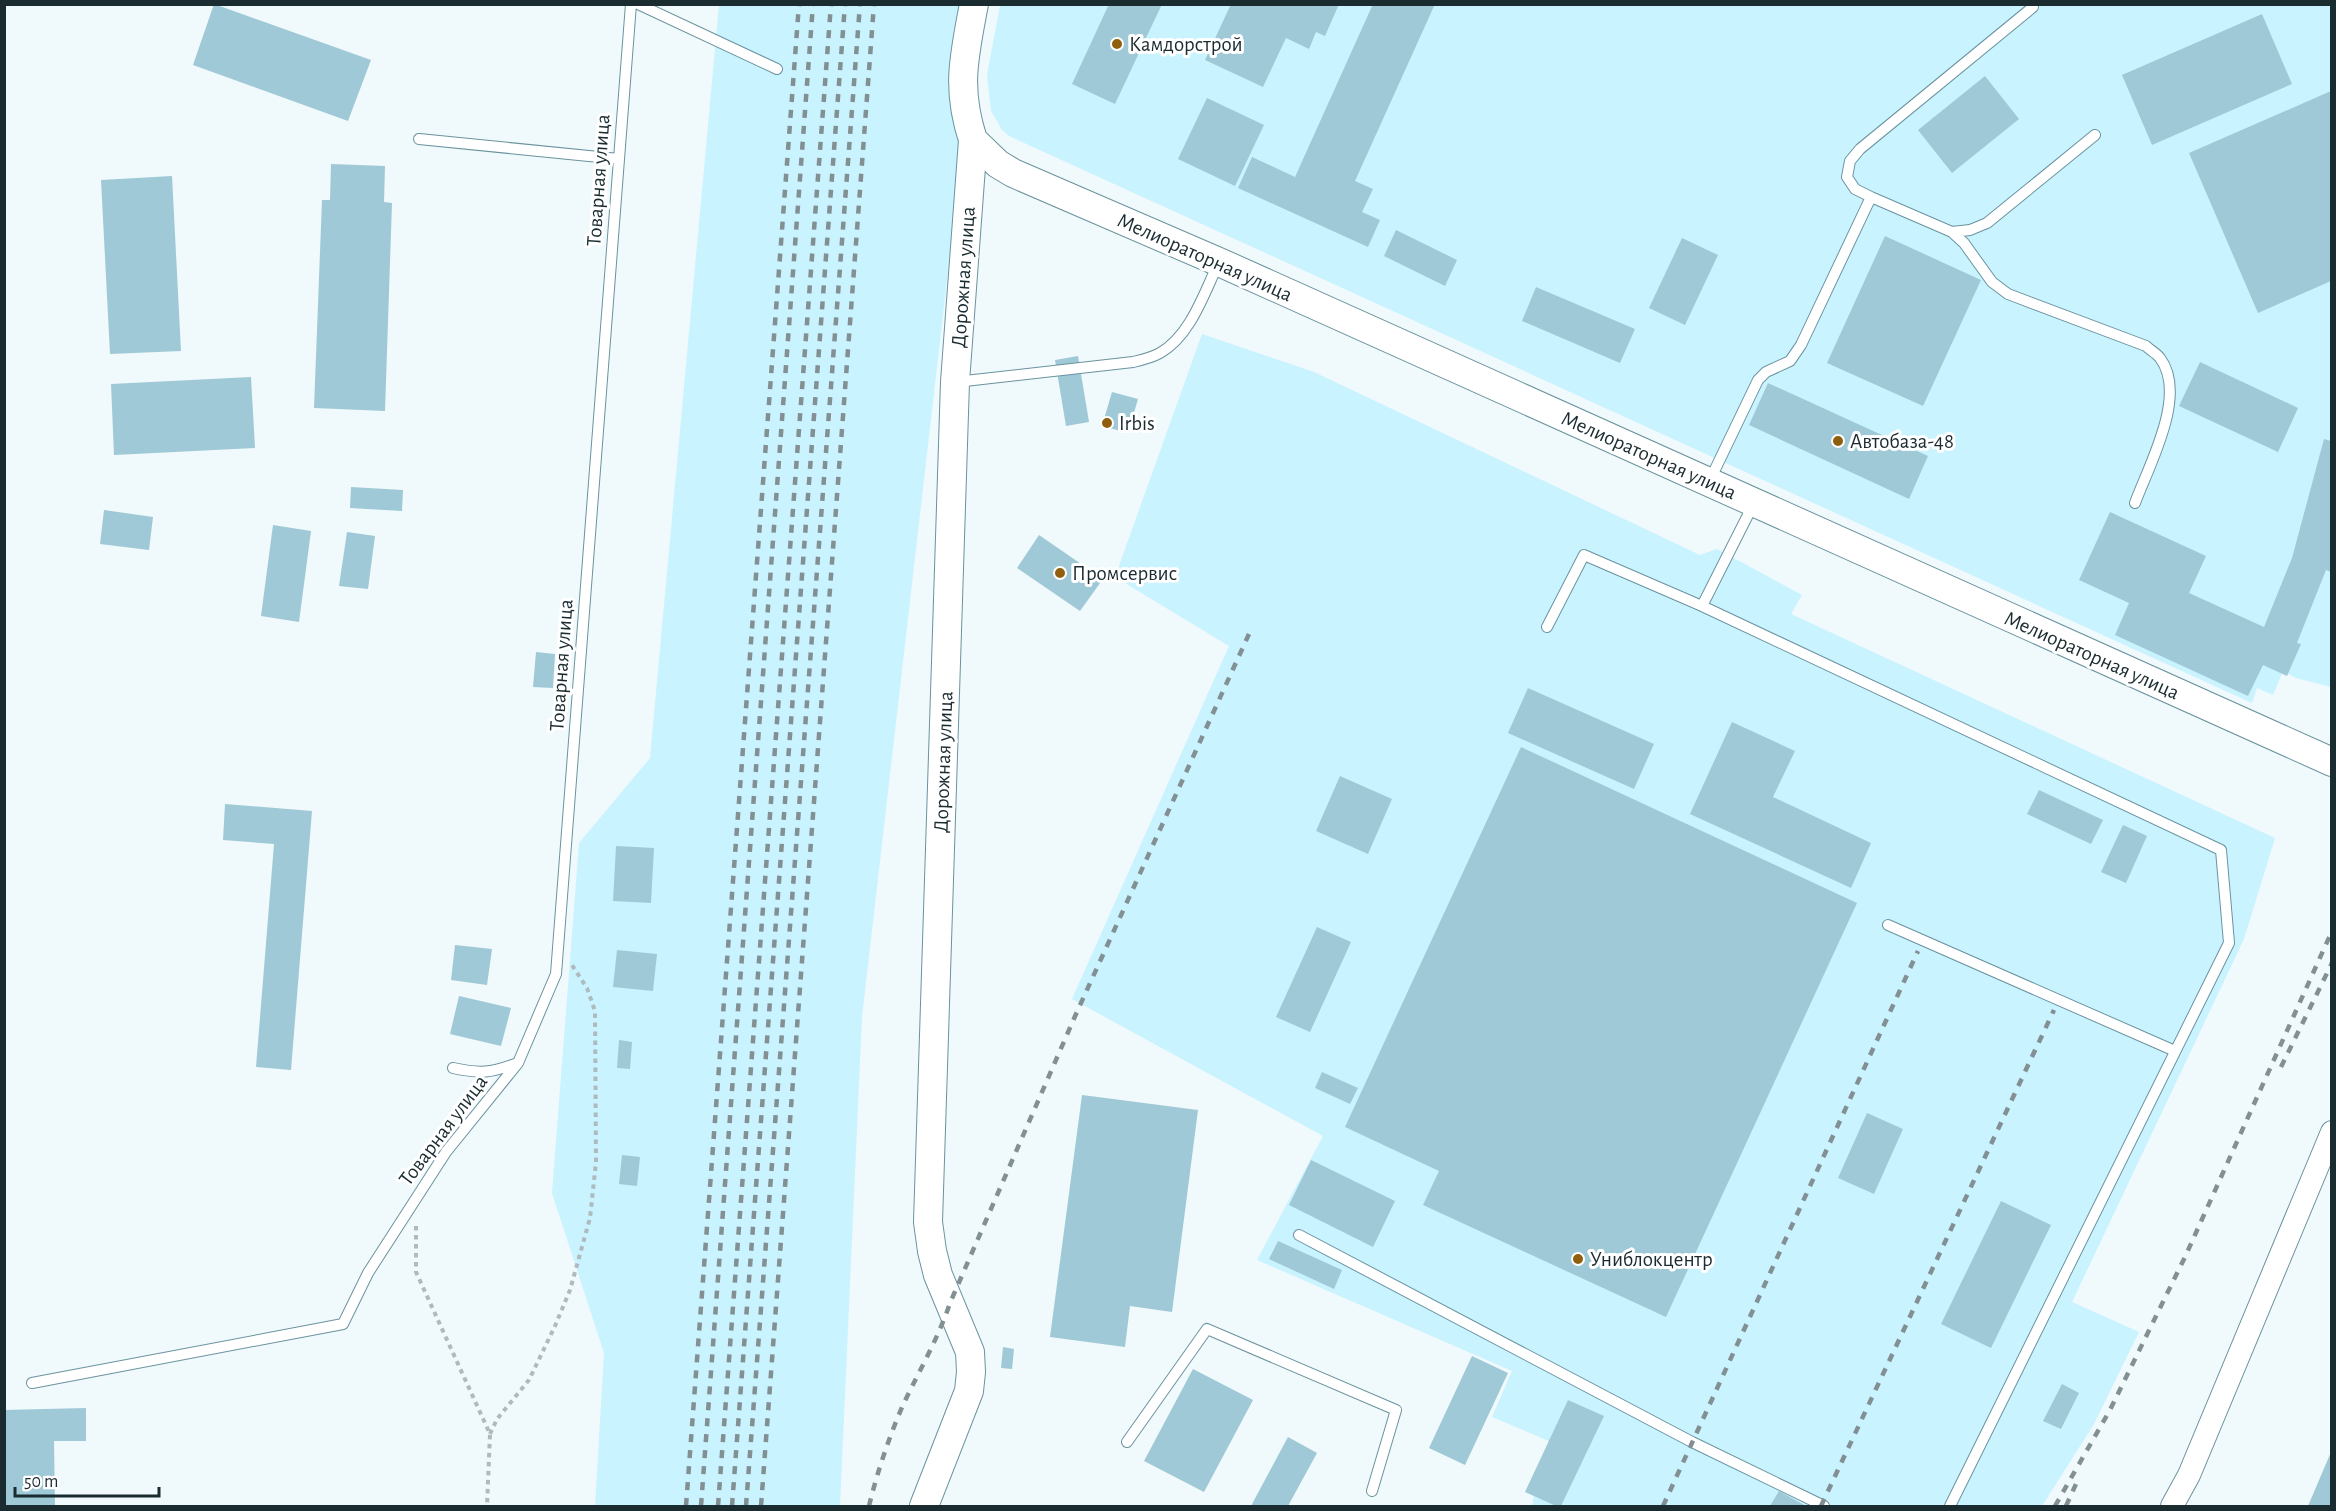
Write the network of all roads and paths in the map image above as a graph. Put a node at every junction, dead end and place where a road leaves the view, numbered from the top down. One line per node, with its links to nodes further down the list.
1 (631, 4): 9 (lane, Товарная улица)
2 (638, 4): 5 (lane)
3 (974, 4): 8 (street, Дорожная улица)
4 (2033, 7): 10 (lane)
5 (777, 69)
6 (2095, 135): 11 (lane)
7 (419, 139): 9 (lane)
8 (973, 140): 12 (street, Мелиораторная улица); 13 (street, Дорожная улица)
9 (619, 159): 21 (lane, Товарная улица)
10 (1871, 197): 11 (lane); 14 (lane)
11 (1952, 232): 16 (lane)
12 (1219, 262): 13 (lane); 14 (street, Мелиораторная улица)
13 (955, 382): 33 (street, Дорожная улица)
14 (1709, 482): 15 (street, Мелиораторная улица)
15 (1754, 502): 17 (lane); 19 (street, Мелиораторная улица)
16 (2134, 503)
17 (1702, 606): 18 (lane); 22 (lane)
18 (1547, 627)
19 (2331, 762)
20 (1888, 925): 22 (lane)
21 (559, 945): 23 (lane, Товарная улица); 29 (path)
22 (2175, 1051): 35 (lane)
23 (518, 1063): 24 (lane); 26 (lane, Товарная улица)
24 (453, 1068)
25 (2331, 1132): 36 (street)
26 (418, 1195): 28 (lane, Товарная улица); 29 (path)
27 (1299, 1235): 34 (lane)
28 (32, 1383)
29 (490, 1434): 32 (path)
30 (1127, 1442): 31 (lane)
31 (1372, 1491)
32 (488, 1506)
33 (924, 1506)
34 (1824, 1506)
35 (1950, 1506)
36 (2172, 1506)

